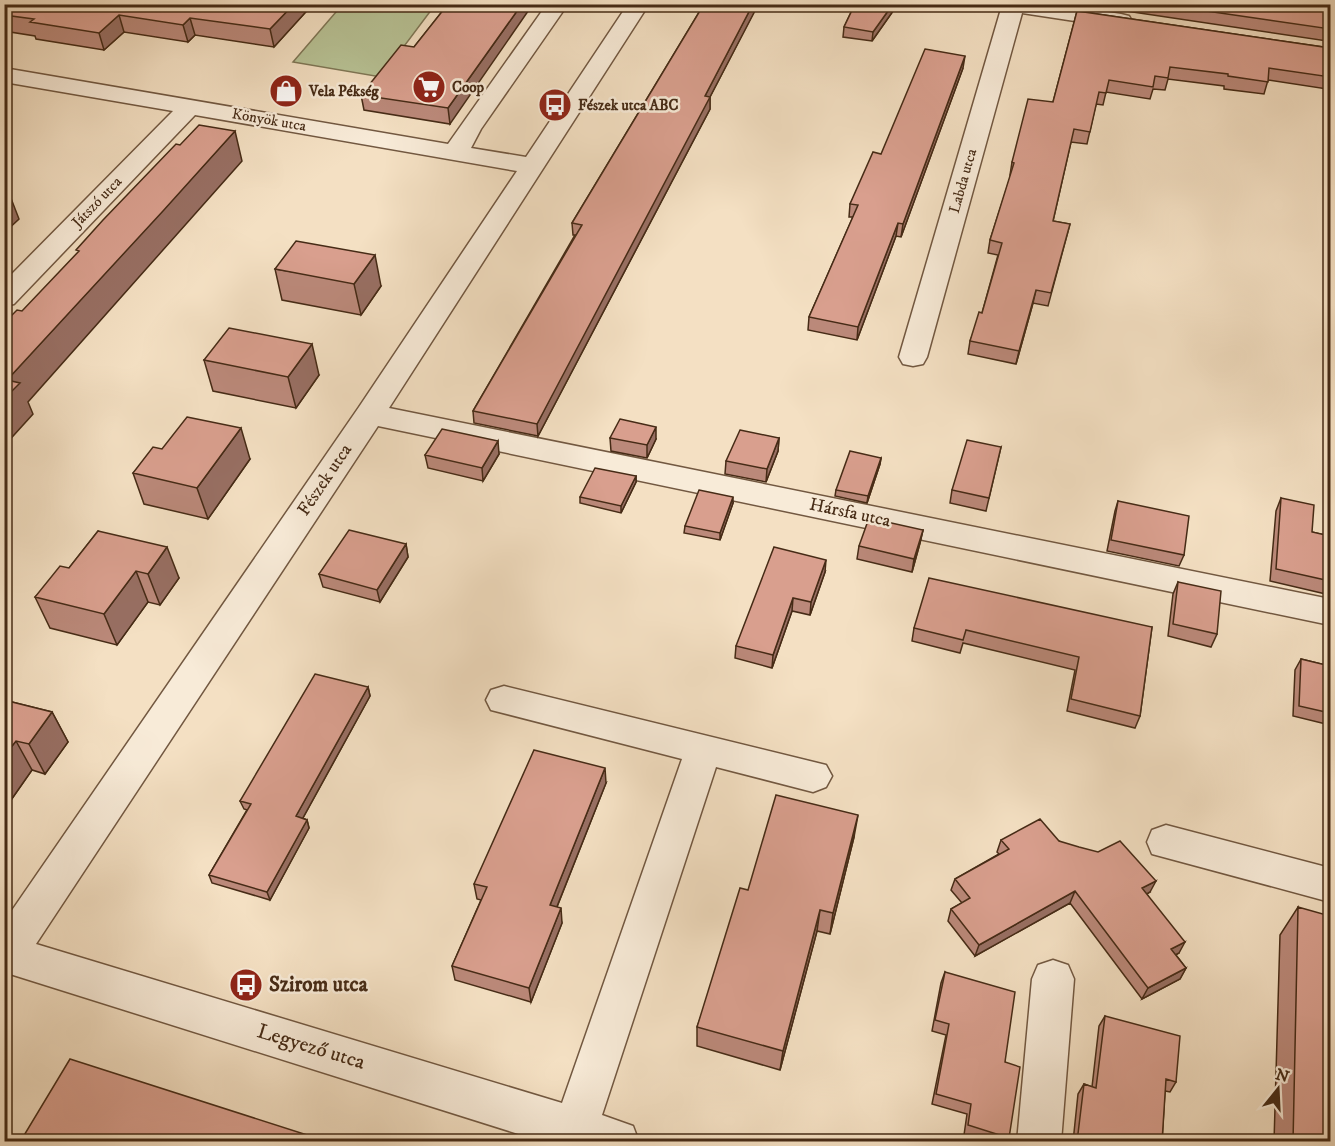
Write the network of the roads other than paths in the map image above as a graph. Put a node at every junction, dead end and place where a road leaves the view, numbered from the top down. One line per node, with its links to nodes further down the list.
1 (558, 4): 7 (street)
2 (639, 4): 8 (street, Fészek utca)
3 (1010, 5): 4 (street); 10 (street, Labda utca)
4 (1143, 24)
5 (4, 75): 6 (street, Könyök utca)
6 (190, 107): 7 (street, Könyök utca); 9 (street, Játszó utca)
7 (456, 152): 8 (street, Könyök utca)
8 (534, 166): 11 (street, Fészek utca)
9 (4, 298)
10 (913, 357)
11 (370, 414): 12 (street, Hársfa utca); 18 (street, Fészek utca)
12 (1330, 612)
13 (504, 700): 14 (street)
14 (704, 749): 15 (street); 20 (street)
15 (813, 776)
16 (1166, 842): 17 (street)
17 (1330, 885)
18 (5, 955): 20 (street, Legyező utca)
19 (1053, 979): 22 (street)
20 (575, 1129): 21 (street, Legyező utca)
21 (617, 1142)
22 (1039, 1142)

